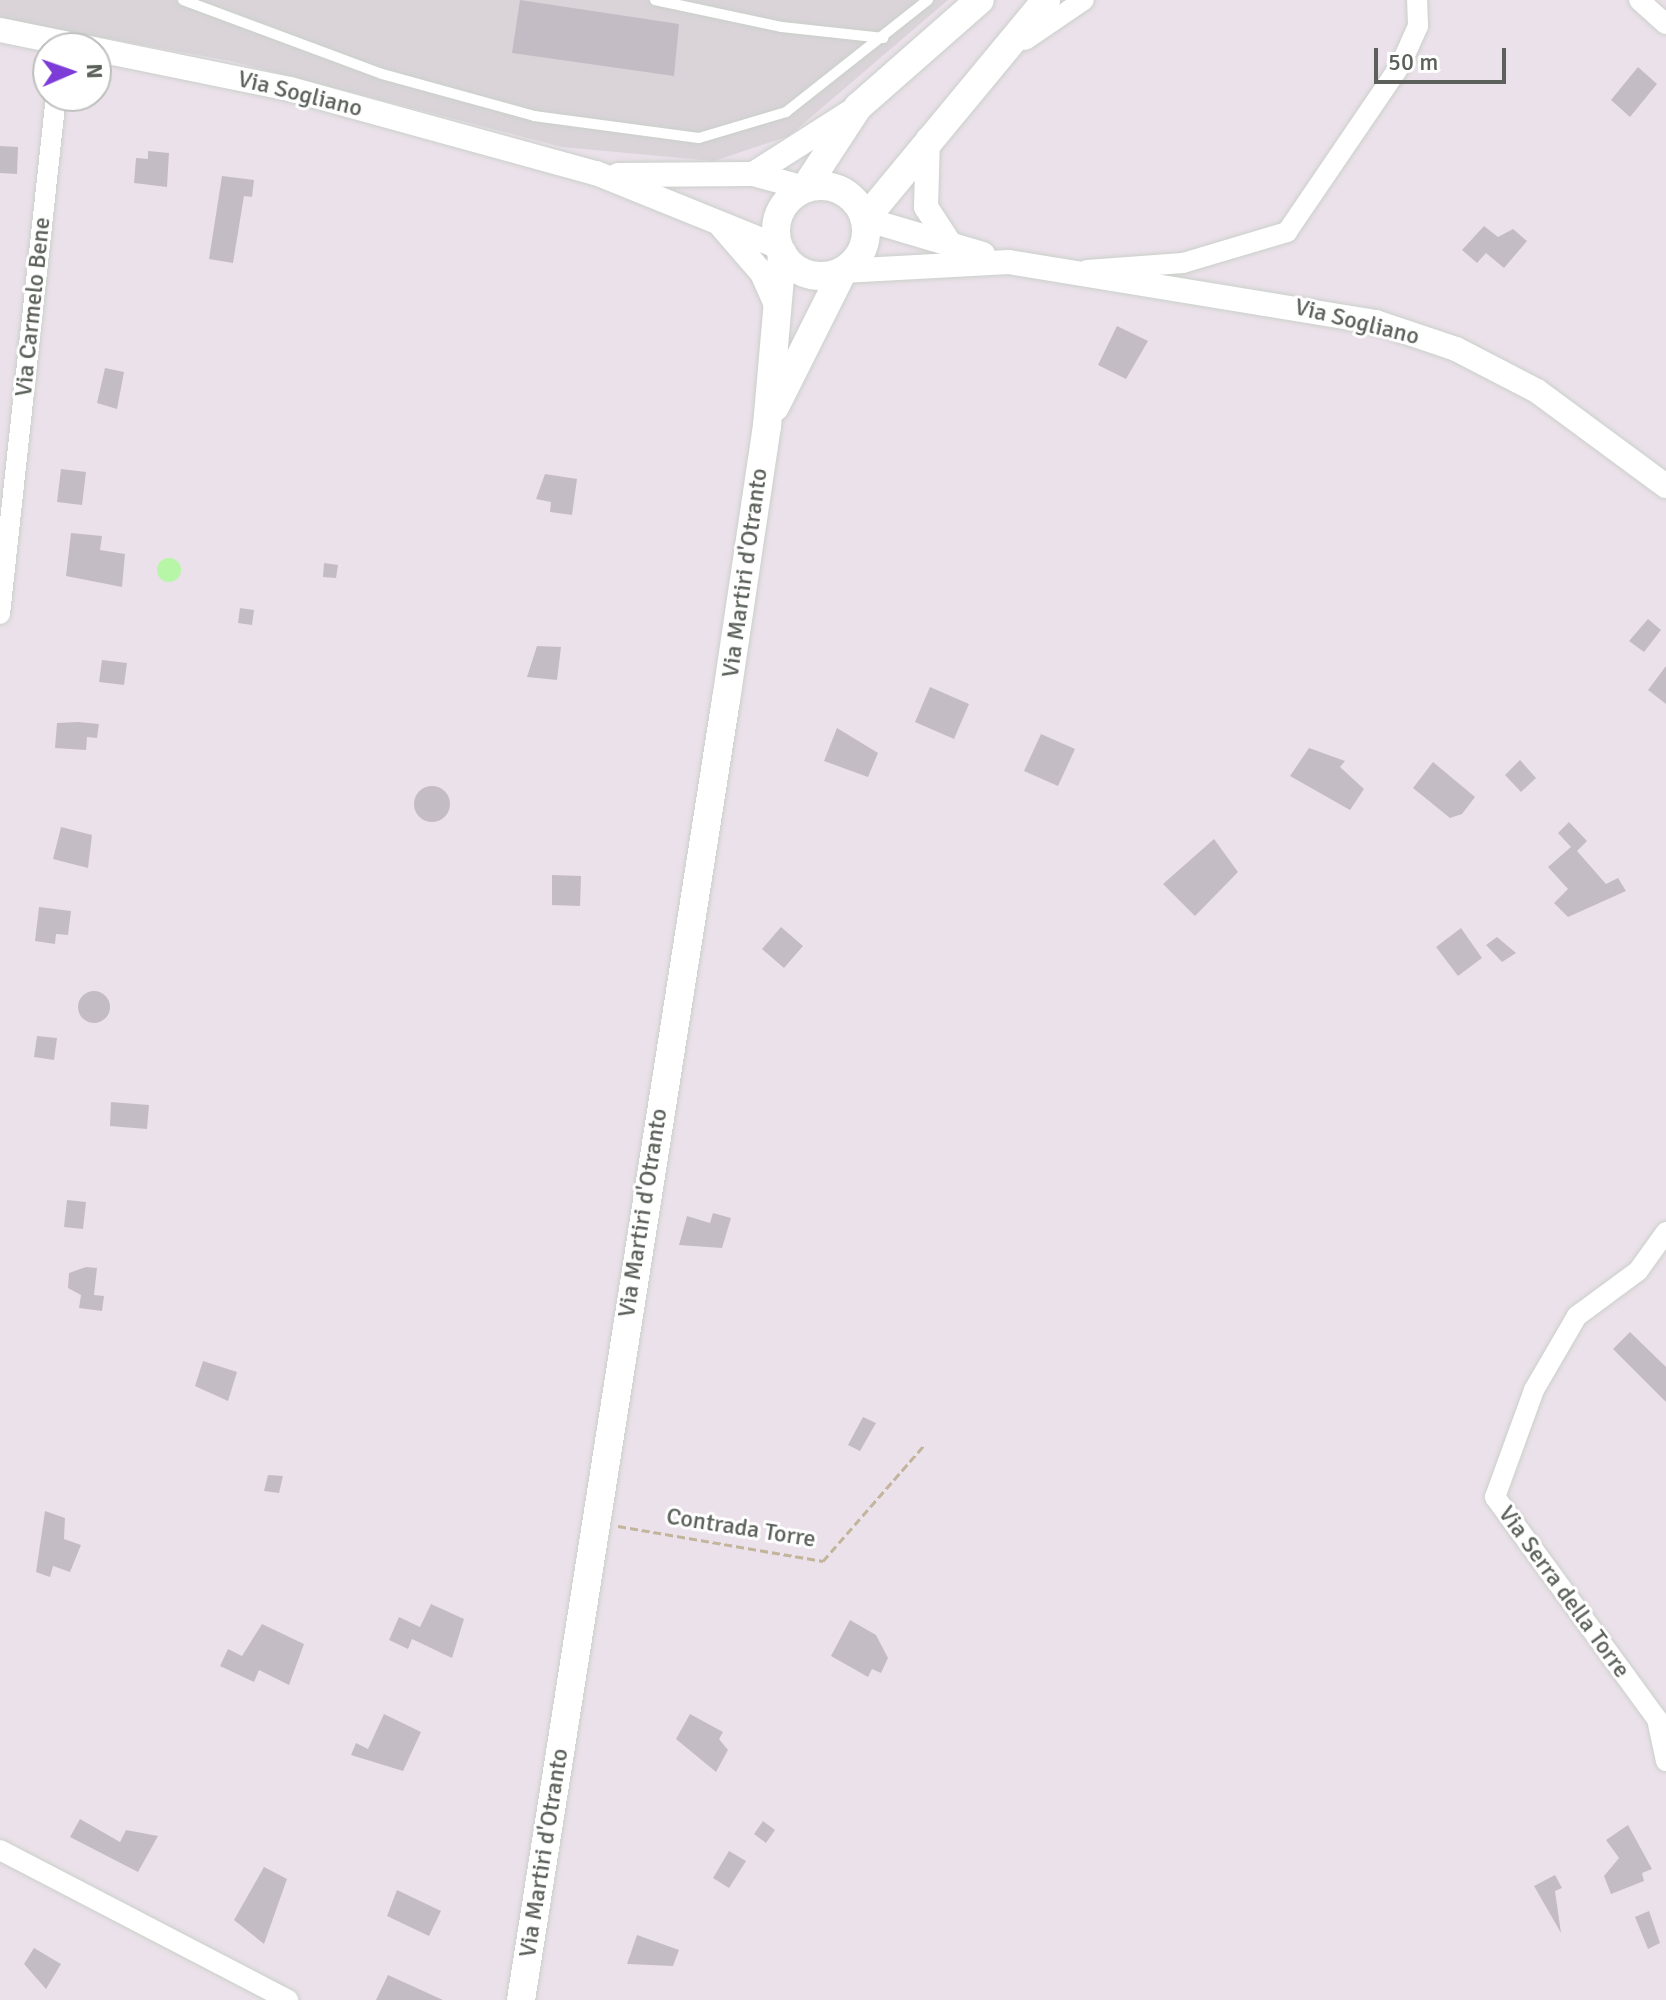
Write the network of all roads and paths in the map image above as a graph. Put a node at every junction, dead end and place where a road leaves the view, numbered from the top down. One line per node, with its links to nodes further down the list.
1 (183, 0): 14 (lane)
2 (655, 0): 14 (lane)
3 (928, 0): 14 (lane)
4 (980, 0): 17 (main road)
5 (1046, 0): 16 (main road)
6 (1084, 0): 16 (street)
7 (1417, 0): 11 (street)
8 (1427, 0): 11 (street)
9 (1639, 0): 10 (street)
10 (1666, 24)
11 (1418, 26): 28 (street)
12 (0, 30): 13 (street, Via Sogliano)
13 (32, 37)
14 (883, 38)
15 (112, 54): 20 (street, Via Sogliano)
16 (959, 98): 19 (main road)
17 (858, 107): 21 (street); 22 (main road)
18 (54, 112): 33 (street, Via Carmelo Bene)
19 (928, 139): 23 (main road); 25 (street)
20 (596, 173): 21 (street, Via Sogliano); 24 (street, Via Sogliano)
21 (753, 174): 22 (street, Via Sogliano)
22 (805, 188): 23 (main road, Via Sogliano); 26 (main road)
23 (865, 219): 25 (street, Via Sogliano); 29 (main road)
24 (715, 220): 26 (street, Via Sogliano); 30 (street, Via Sogliano)
25 (950, 244): 27 (street, Via Sogliano)
26 (780, 250): 29 (main road, Via Sogliano); 30 (main road, Via Martiri d'Otranto)
27 (1009, 262): 28 (street, Via Sogliano); 29 (street, Via Sogliano)
28 (1086, 270): 32 (street, Via Sogliano)
29 (843, 271): 31 (main road, Via Martiri d'Otranto)
30 (776, 304): 31 (main road, Via Martiri d'Otranto)
31 (767, 426): 36 (main road, Via Martiri d'Otranto)
32 (1666, 486)
33 (0, 614)
34 (1666, 1232): 37 (street, Via Serra della Torre)
35 (925, 1444): 36 (path, Contrada Torre)
36 (595, 1522): 40 (main road, Via Martiri d'Otranto)
37 (1666, 1761)
38 (0, 1850): 39 (street)
39 (288, 2000)
40 (521, 2000)

